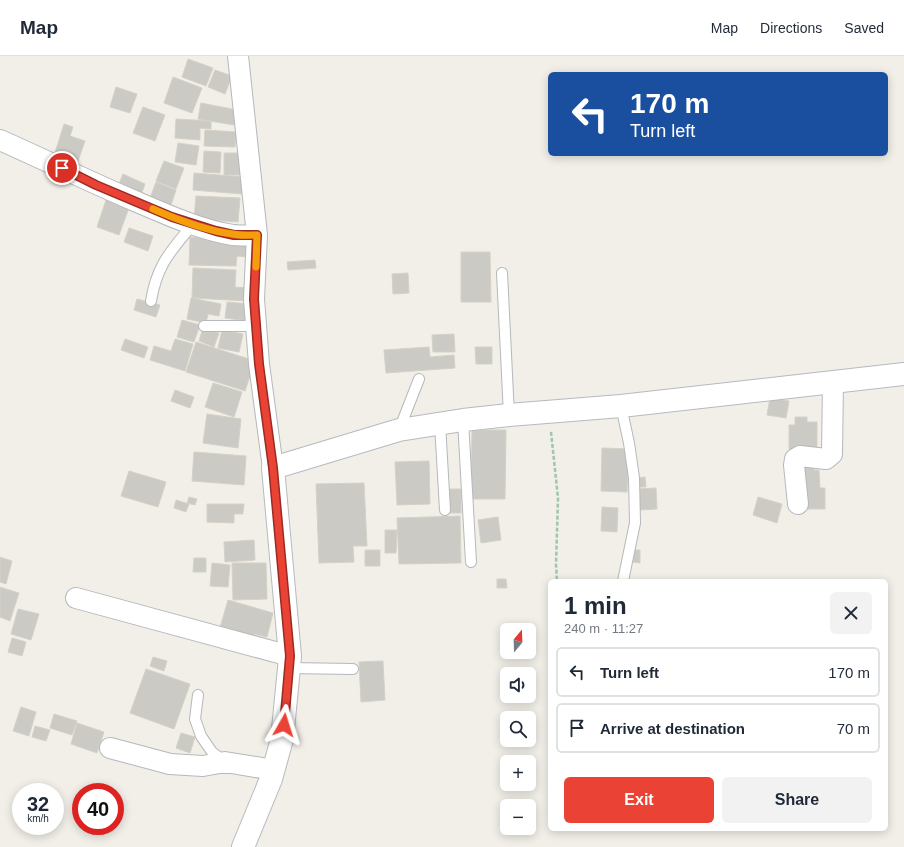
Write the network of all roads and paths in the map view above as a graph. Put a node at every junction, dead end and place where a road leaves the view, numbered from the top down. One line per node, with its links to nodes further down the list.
1 (238, 56): 4 (street)
2 (0, 140): 3 (street)
3 (194, 224): 4 (street); 6 (lane)
4 (257, 235): 8 (street)
5 (502, 273): 14 (lane)
6 (151, 301)
7 (204, 326): 8 (lane)
8 (257, 326): 18 (street)
9 (904, 374): 11 (street)
10 (419, 379): 17 (lane)
11 (833, 382): 12 (street); 19 (street)
12 (621, 406): 13 (street); 23 (lane)
13 (548, 412): 14 (street); 22 (path)
14 (509, 415): 15 (street)
15 (463, 420): 16 (street); 21 (lane)
16 (440, 424): 17 (street); 20 (lane)
17 (399, 430): 18 (street)
18 (273, 468): 25 (street)
19 (798, 504)
20 (445, 510)
21 (471, 562)
22 (557, 579)
23 (622, 579)
24 (76, 598): 25 (street)
25 (290, 662): 26 (lane); 30 (street)
26 (353, 669)
27 (198, 695): 29 (lane)
28 (110, 748): 29 (street)
29 (225, 762): 30 (street)
30 (274, 770): 31 (street)
31 (243, 847)

